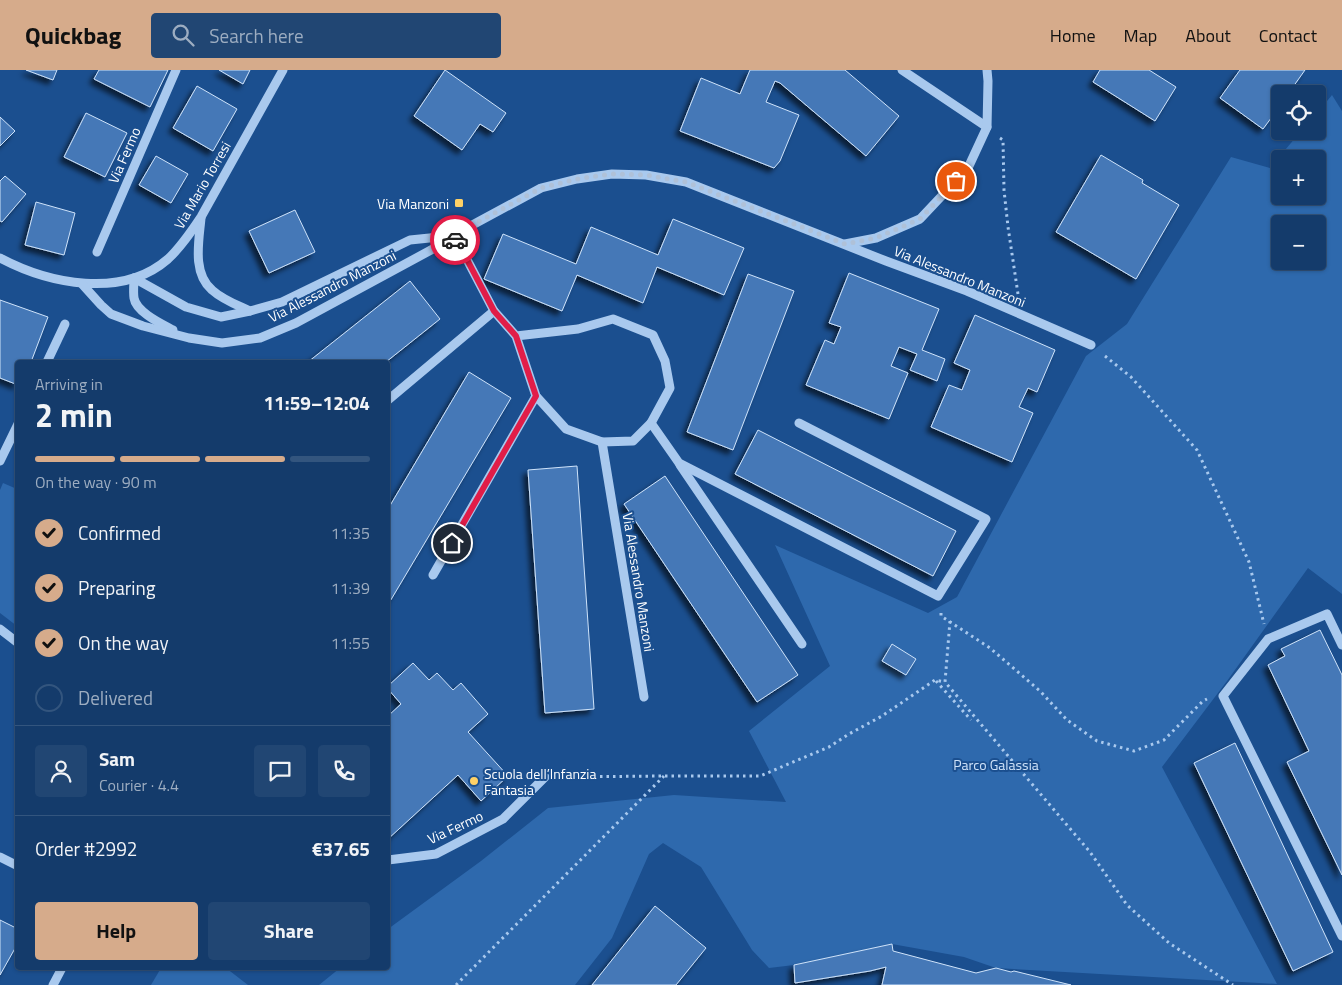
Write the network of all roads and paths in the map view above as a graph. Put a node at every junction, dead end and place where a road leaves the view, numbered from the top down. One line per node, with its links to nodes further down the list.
1 (176, 70): 9 (street, Via Fermo)
2 (283, 70): 6 (street, Via Mario Torresi)
3 (902, 70): 5 (street)
4 (987, 70): 5 (street)
5 (987, 127): 8 (street); 15 (path)
6 (201, 217): 11 (street, Via Mario Torresi); 13 (street, Via Alessandro Manzoni)
7 (452, 236): 8 (street, Via Alessandro Manzoni); 13 (street, Via Alessandro Manzoni); 14 (street); 18 (street, Via Alessandro Manzoni)
8 (845, 244): 15 (street, Via Alessandro Manzoni)
9 (97, 252)
10 (0, 258): 12 (street, Via Mario Torresi)
11 (134, 278): 12 (street, Via Mario Torresi); 13 (street, Via Alessandro Manzoni); 18 (street, Via Alessandro Manzoni)
12 (82, 284): 18 (street, Via Alessandro Manzoni)
13 (250, 311)
14 (494, 311): 17 (street); 22 (street)
15 (1020, 315): 19 (street, Via Alessandro Manzoni)
16 (65, 324): 20 (street)
17 (516, 336): 21 (street); 23 (street)
18 (189, 338)
19 (1091, 345): 33 (path)
20 (48, 360)
21 (536, 396): 26 (street); 29 (street)
22 (390, 398)
23 (651, 423): 26 (street); 28 (street)
24 (798, 423): 30 (street)
25 (15, 430): 27 (street)
26 (602, 442): 40 (street, Via Alessandro Manzoni)
27 (0, 461)
28 (679, 463): 30 (street); 35 (street)
29 (433, 575)
30 (938, 596): 31 (path)
31 (950, 621): 38 (path); 39 (path)
32 (0, 629): 34 (street)
33 (1268, 639): 36 (street); 39 (street)
34 (15, 641)
35 (802, 644)
36 (1342, 645)
37 (935, 680): 38 (path); 41 (path); 42 (path)
38 (945, 682): 51 (path)
39 (1222, 696): 47 (street)
40 (644, 697)
41 (971, 720)
42 (664, 776): 43 (path); 50 (path)
43 (545, 777): 45 (street, Via Fermo)
44 (0, 857): 46 (street)
45 (390, 860)
46 (15, 864)
47 (1342, 936)
48 (61, 970): 49 (street)
49 (53, 985)
50 (456, 985)
51 (1233, 985)

